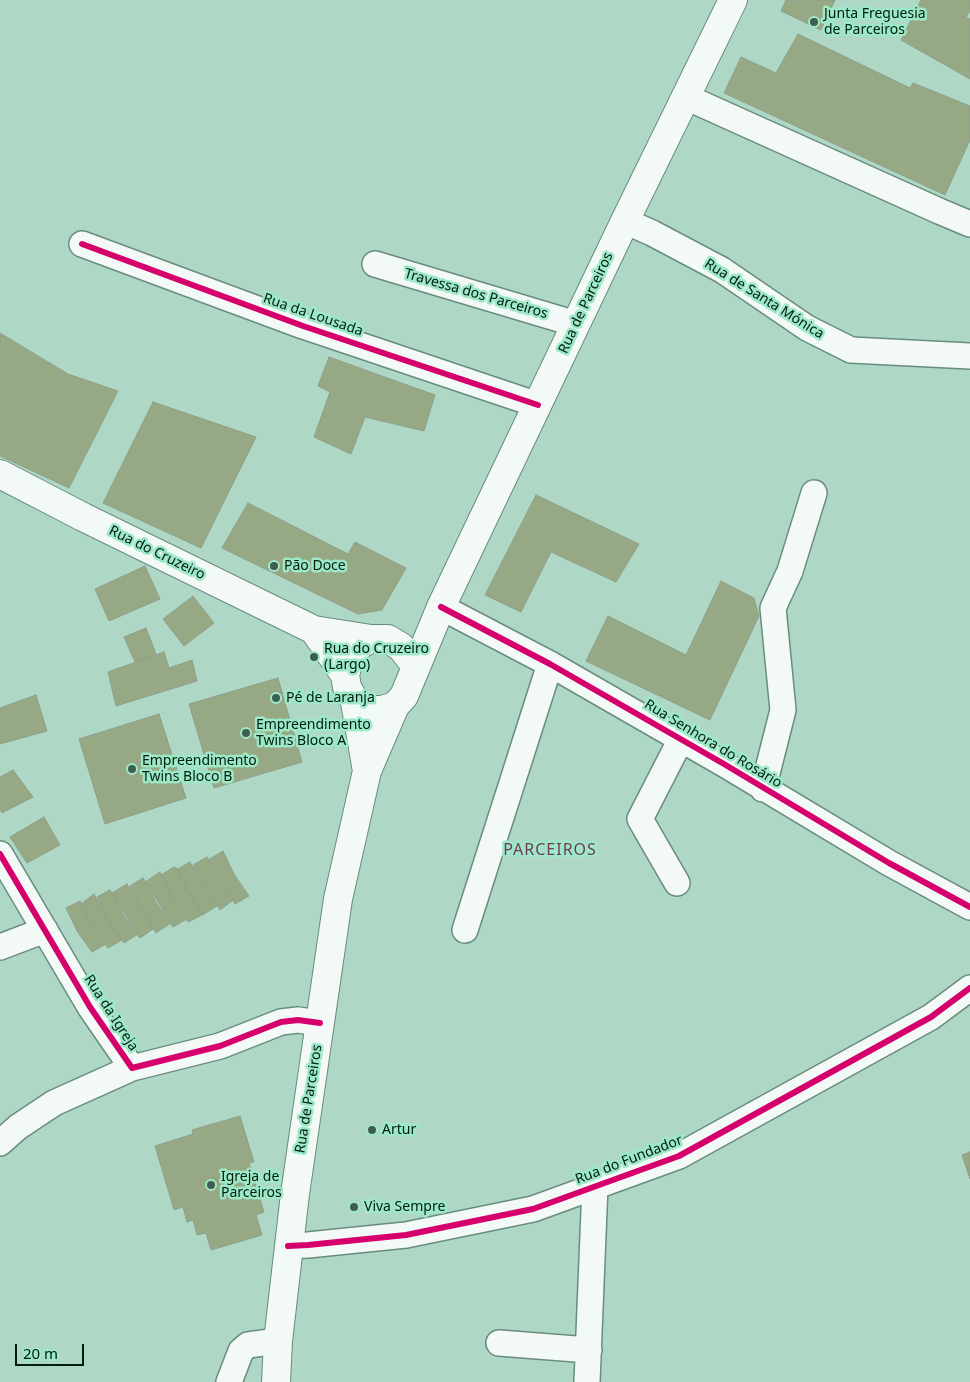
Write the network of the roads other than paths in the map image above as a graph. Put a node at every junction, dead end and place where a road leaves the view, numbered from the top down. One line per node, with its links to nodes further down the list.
1 (733, 0): 2 (main road, Rua de Parceiros)
2 (686, 97): 3 (main road, Rua de Parceiros); 4 (street)
3 (625, 221): 7 (main road, Rua de Parceiros); 8 (street, Rua de Santa Mónica)
4 (970, 224)
5 (82, 244): 9 (street, Rua da Lousada)
6 (376, 264): 7 (street, Travessa dos Parceiros)
7 (576, 324): 9 (main road, Rua de Parceiros)
8 (970, 356)
9 (538, 405): 12 (main road, Rua de Parceiros)
10 (0, 474): 13 (main road, Rua do Cruzeiro)
11 (814, 493): 22 (street)
12 (441, 608): 14 (main road); 15 (street, Rua Senhora do Rosário); 16 (main road, Rua de Parceiros)
13 (314, 630): 14 (main road, Rua do Cruzeiro); 17 (main road, Rua do Cruzeiro)
14 (379, 639): 16 (main road); 17 (main road)
15 (550, 664): 20 (street, Rua Senhora do Rosário); 27 (street)
16 (415, 669): 19 (main road)
17 (345, 675): 18 (main road)
18 (355, 702): 19 (main road); 21 (main road)
19 (395, 706): 21 (main road, Rua de Parceiros)
20 (681, 740): 22 (street, Rua Senhora do Rosário); 24 (street)
21 (366, 771): 30 (main road, Rua de Parceiros)
22 (763, 789): 25 (street, Rua Senhora do Rosário)
23 (0, 854): 26 (street, Rua da Igreja)
24 (678, 883)
25 (970, 907)
26 (45, 930): 28 (street); 31 (street, Rua da Igreja)
27 (465, 930)
28 (0, 947)
29 (970, 988): 33 (street, Rua do Fundador)
30 (320, 1023): 31 (street, Rua da Igreja); 34 (main road, Rua de Parceiros)
31 (132, 1068): 32 (street)
32 (0, 1143)
33 (595, 1186): 34 (street, Rua do Fundador); 37 (street)
34 (288, 1246): 35 (main road, Rua de Parceiros)
35 (278, 1341): 38 (street); 39 (main road, Rua de Parceiros)
36 (499, 1343): 37 (street)
37 (589, 1350): 40 (street)
38 (228, 1382)
39 (276, 1382)
40 (587, 1382)

